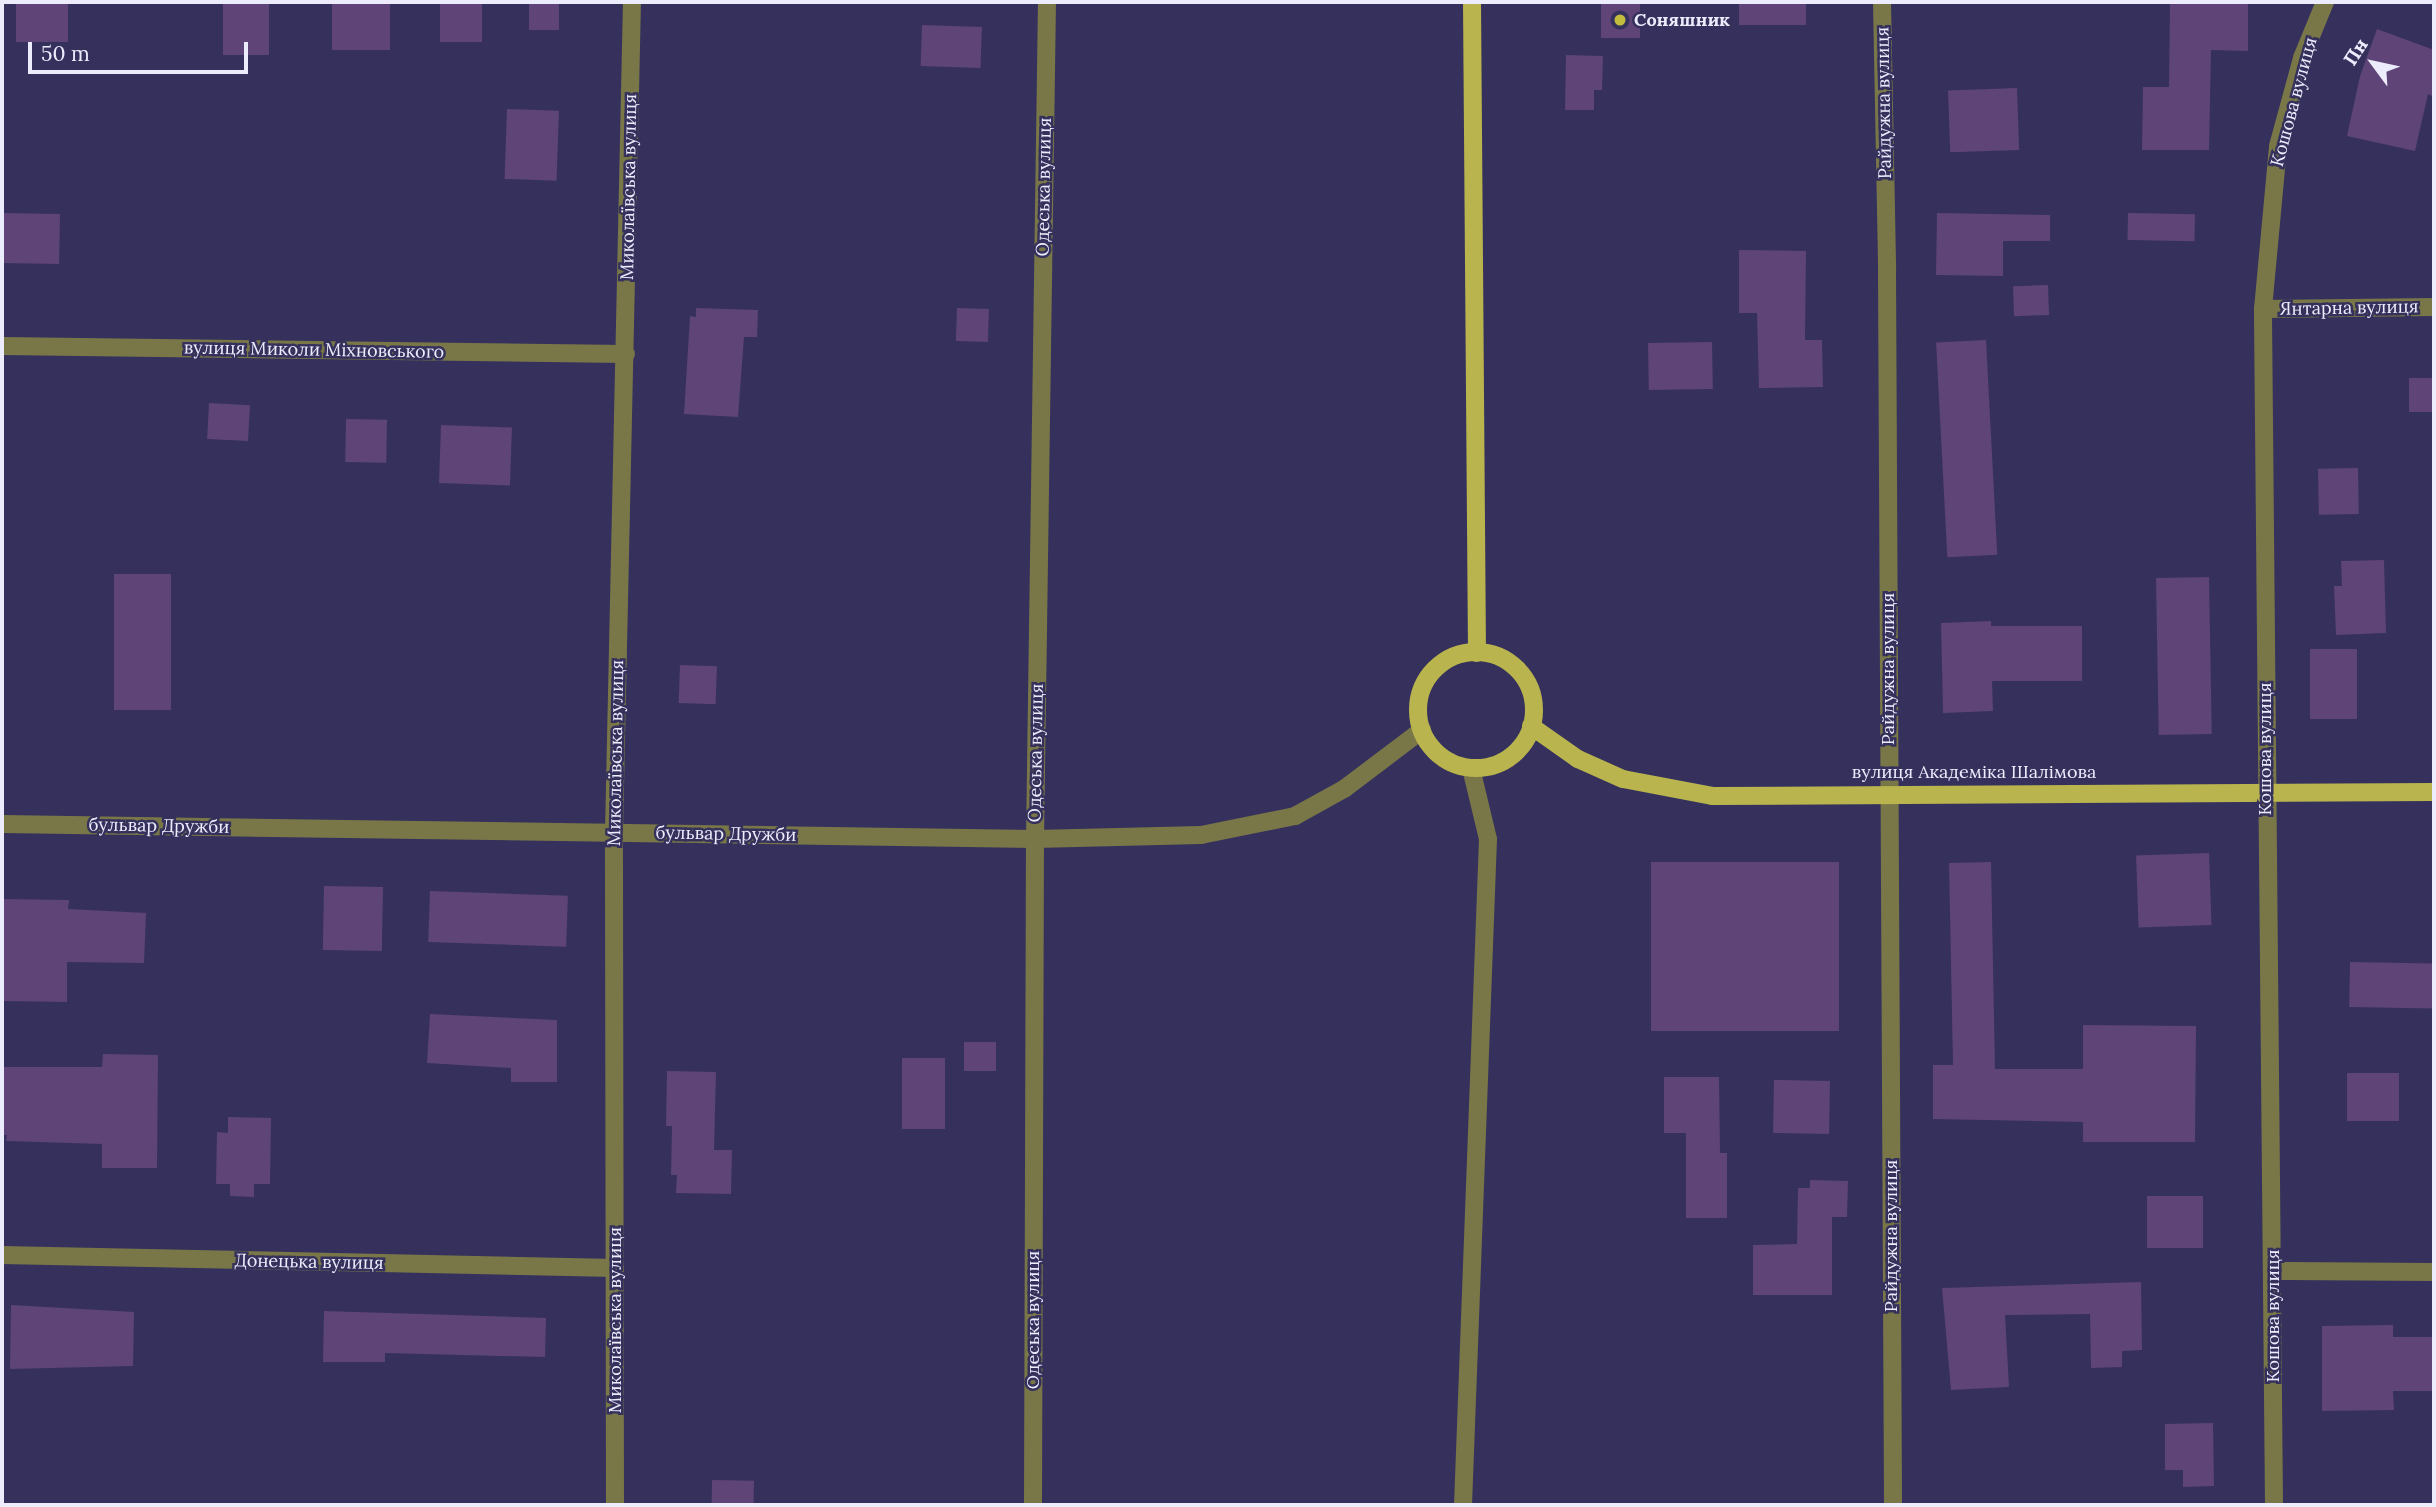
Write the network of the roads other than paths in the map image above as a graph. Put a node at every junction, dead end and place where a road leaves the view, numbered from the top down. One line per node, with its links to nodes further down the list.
1 (632, 2): 9 (street, Миколаївська вулиця)
2 (1047, 2): 19 (street, Одеська вулиця)
3 (1472, 2): 10 (main road)
4 (1882, 2): 16 (street, Райдужна вулиця)
5 (2325, 2): 7 (street, Кошова вулиця)
6 (2434, 307): 7 (street, Янтарна вулиця)
7 (2263, 309): 14 (street, Кошова вулиця)
8 (2, 346): 9 (street, вулиця Миколи Міхновського)
9 (626, 354): 18 (street, Миколаївська вулиця)
10 (1477, 653): 11 (main road); 12 (main road)
11 (1531, 726): 13 (main road); 16 (main road, вулиця Академіка Шалімова)
12 (1422, 730): 13 (main road); 19 (street, бульвар Дружби)
13 (1471, 768): 26 (street)
14 (2265, 791): 15 (main road, вулиця Академіка Шалімова); 16 (main road, вулиця Академіка Шалімова); 22 (street, Кошова вулиця)
15 (2434, 792)
16 (1889, 793): 27 (street, Райдужна вулиця)
17 (2, 824): 18 (street, бульвар Дружби)
18 (614, 832): 19 (street, бульвар Дружби); 21 (street, Миколаївська вулиця)
19 (1035, 839): 25 (street, Одеська вулиця)
20 (2, 1255): 21 (street, Донецька вулиця)
21 (615, 1268): 24 (street, Миколаївська вулиця)
22 (2273, 1271): 23 (street); 28 (street, Кошова вулиця)
23 (2434, 1272)
24 (615, 1505)
25 (1033, 1505)
26 (1463, 1505)
27 (1893, 1505)
28 (2274, 1505)

